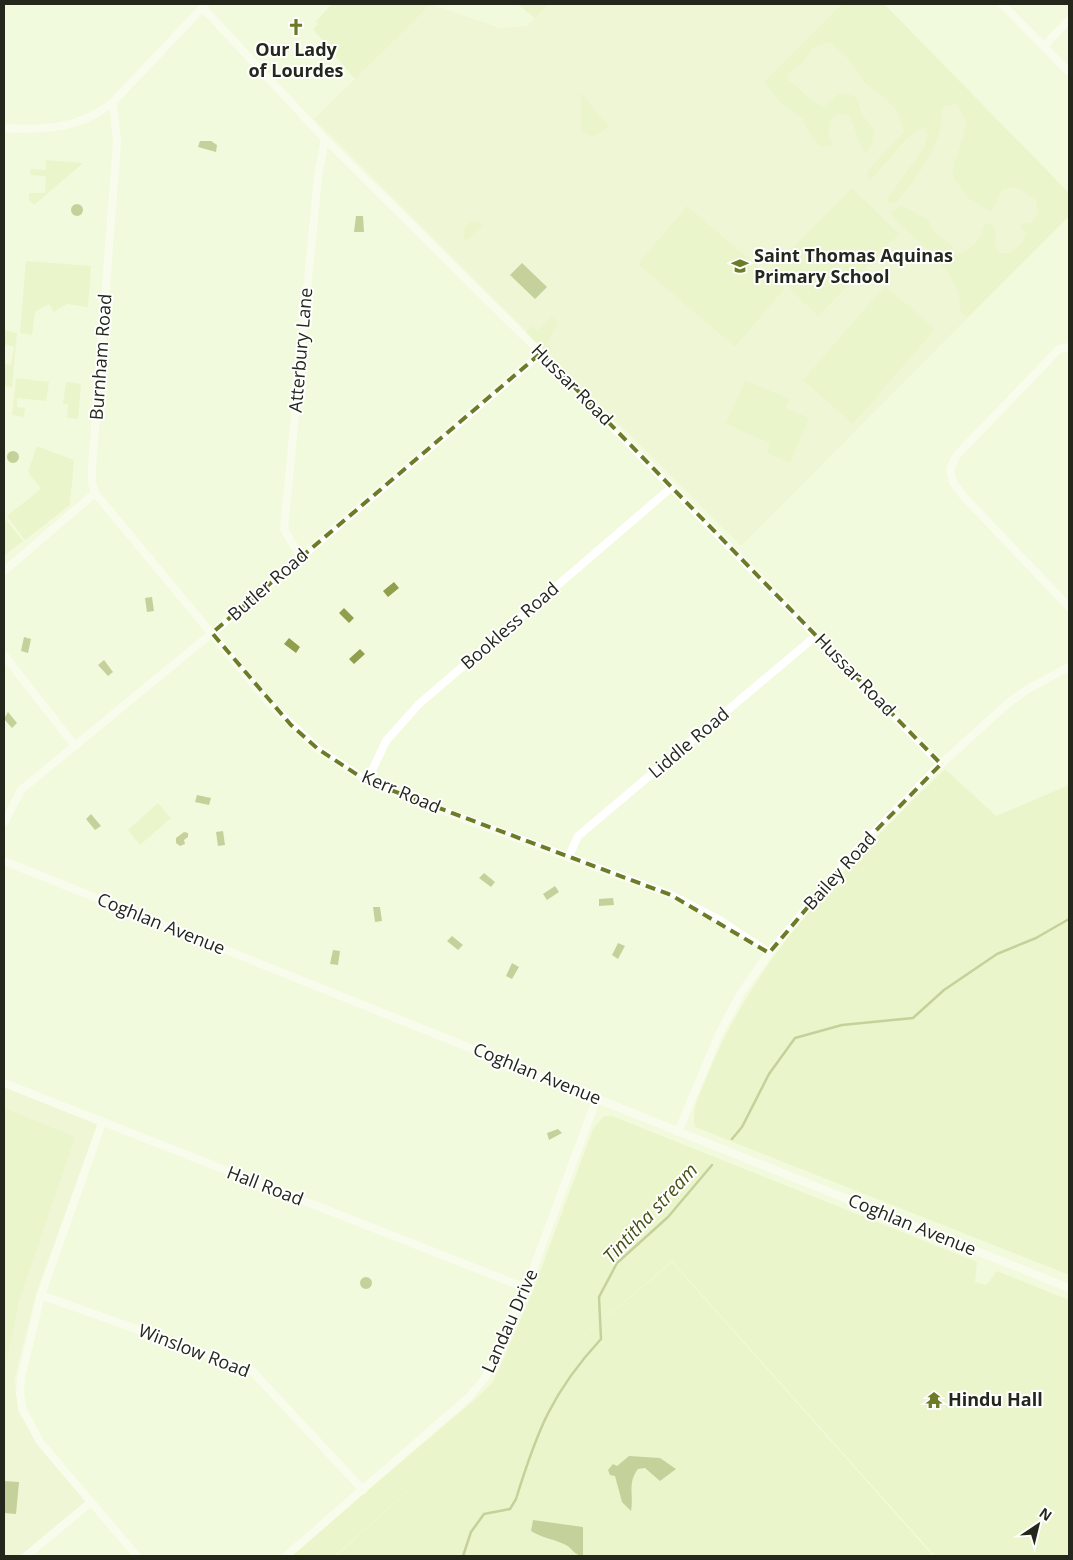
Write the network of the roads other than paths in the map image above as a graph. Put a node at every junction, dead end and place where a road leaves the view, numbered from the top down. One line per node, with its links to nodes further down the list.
1 (1002, 4): 4 (street)
2 (204, 6): 6 (street); 8 (street, Hussar Road)
3 (1069, 20): 4 (street)
4 (1044, 46): 5 (street)
5 (1069, 72)
6 (113, 102): 7 (street); 12 (street, Burnham Road)
7 (4, 128)
8 (325, 139): 10 (street, Hussar Road); 13 (street, Atterbury Lane)
9 (1069, 347): 15 (street)
10 (542, 353): 11 (street, Hussar Road); 13 (street, Butler Road)
11 (672, 487): 17 (street, Hussar Road); 22 (street, Bookless Road)
12 (95, 493): 14 (street); 16 (street, Kerr Road)
13 (300, 556): 16 (street, Butler Road)
14 (4, 571)
15 (1069, 607)
16 (212, 633): 20 (street, Butler Road); 22 (street, Kerr Road)
17 (817, 635): 21 (street, Hussar Road); 24 (street, Liddle Road)
18 (4, 655): 20 (street)
19 (1069, 667): 21 (street, Bailey Road)
20 (75, 746): 23 (street, Butler Road)
21 (941, 764): 26 (street, Bailey Road)
22 (367, 781): 24 (street, Kerr Road)
23 (4, 823)
24 (568, 856): 26 (street, Kerr Road)
25 (4, 862): 28 (street, Coghlan Avenue)
26 (769, 954): 30 (street, Bailey Road)
27 (4, 1083): 29 (street, Hall Road)
28 (597, 1098): 30 (street, Coghlan Avenue); 31 (street, Landau Drive)
29 (102, 1123): 31 (street, Hall Road); 33 (street)
30 (678, 1132): 32 (street, Coghlan Avenue)
31 (526, 1288): 34 (street, Landau Drive)
32 (1069, 1288)
33 (41, 1294): 34 (street, Winslow Road); 35 (street)
34 (363, 1490): 38 (street, Landau Drive)
35 (91, 1502): 36 (street); 37 (street)
36 (26, 1556)
37 (137, 1556)
38 (286, 1556)

